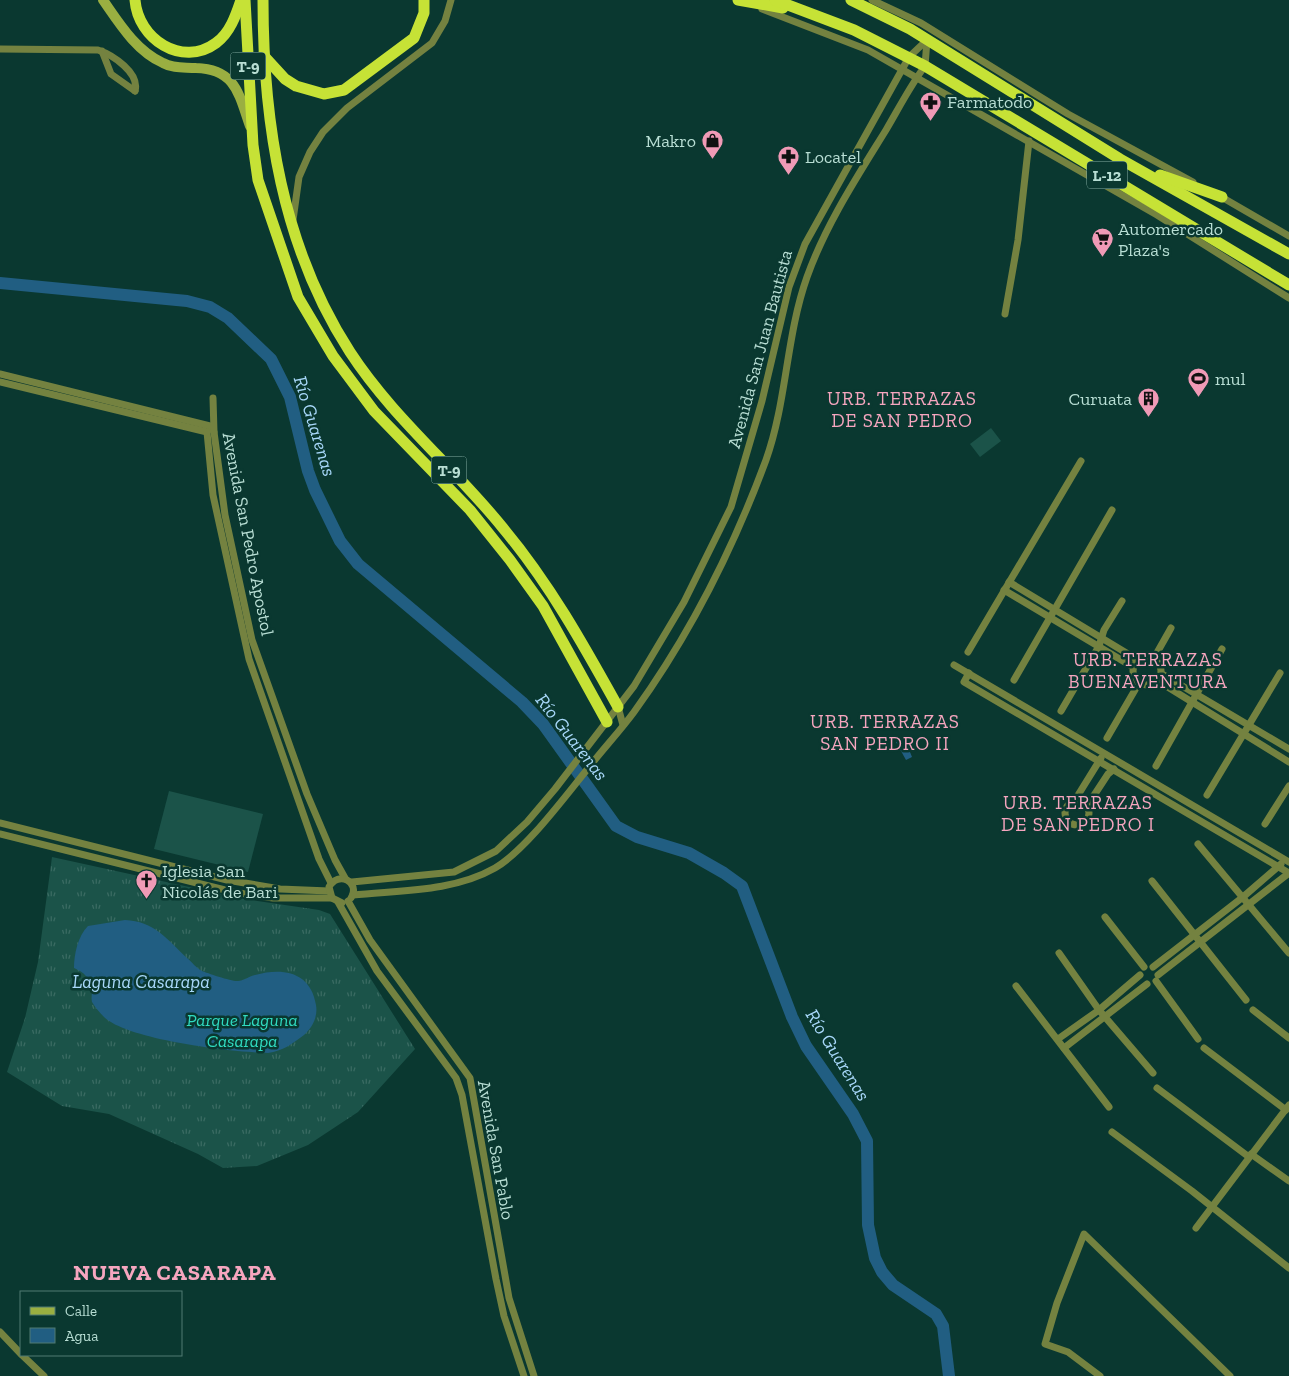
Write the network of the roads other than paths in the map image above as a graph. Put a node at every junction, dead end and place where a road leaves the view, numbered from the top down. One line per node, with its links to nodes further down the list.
1 (102, 0): 22 (main road)
2 (135, 0): 3 (highway)
3 (241, 0)
4 (245, 0): 22 (highway, T-9)
5 (263, 0): 17 (highway, T-9)
6 (424, 0): 17 (highway)
7 (451, 0): 26 (street)
8 (738, 0): 12 (highway); 20 (street, L-12)
9 (775, 0): 12 (highway, L-12)
10 (851, 0): 13 (highway, L-12)
11 (870, 0): 13 (highway); 25 (street, L-12)
12 (809, 13): 18 (highway, L-12)
13 (910, 29): 14 (highway, L-12)
14 (927, 40): 18 (street, Avenida San Juan Bautista); 19 (street, Avenida San Juan Bautista); 24 (highway, L-12)
15 (0, 49): 16 (street)
16 (102, 51): 16 (street)
17 (263, 56): 26 (highway, T-9)
18 (909, 57): 19 (highway, L-12); 20 (street, Avenida San Juan Bautista)
19 (925, 66): 21 (street, Avenida San Juan Bautista); 29 (highway, L-12)
20 (904, 69): 21 (street, L-12); 62 (street, Avenida San Juan Bautista)
21 (917, 78): 23 (street, L-12); 65 (street, Avenida San Juan Bautista)
22 (252, 132): 64 (highway, T-9)
23 (1029, 141): 30 (street, L-12); 31 (street)
24 (1120, 159): 25 (highway); 28 (highway, L-12)
25 (1222, 198): 27 (street, L-12)
26 (293, 226): 62 (highway, T-9)
27 (1289, 236)
28 (1289, 254)
29 (1289, 285)
30 (1289, 298)
31 (1005, 314)
32 (0, 374): 35 (street, Avenida San Pedro Apostol)
33 (0, 382): 35 (street, Avenida San Pedro Apostol)
34 (213, 398): 36 (street)
35 (202, 427): 36 (street, Avenida San Pedro Apostol); 88 (street, Avenida San Pedro Apostol)
36 (214, 432): 86 (street, Avenida San Pedro Apostol)
37 (1081, 461): 39 (street)
38 (1112, 510): 42 (street)
39 (1008, 582): 40 (street); 42 (street)
40 (1004, 590): 43 (street); 48 (street)
41 (1122, 601): 45 (street)
42 (1054, 610): 43 (street); 45 (street)
43 (1050, 617): 46 (street); 57 (street)
44 (1171, 628): 49 (street)
45 (1102, 638): 46 (street); 50 (street)
46 (1099, 646): 52 (street); 63 (street)
47 (1222, 650): 60 (street)
48 (968, 652)
49 (1154, 658): 50 (street); 55 (street)
50 (1138, 660): 52 (street)
51 (954, 665): 54 (street)
52 (1133, 667): 58 (street)
53 (1280, 673): 66 (street)
54 (969, 674): 56 (street); 59 (street)
55 (1160, 678): 58 (street); 60 (street); 61 (street)
56 (980, 680): 59 (street); 70 (street)
57 (1014, 680)
58 (1139, 682): 68 (street)
59 (976, 687): 71 (street)
60 (1197, 695): 61 (street); 66 (street)
61 (1193, 703): 67 (street); 73 (street)
62 (618, 707): 64 (street, Avenida San Juan Bautista); 65 (street, T-9)
63 (1061, 711)
64 (607, 722): 65 (street); 86 (street, Avenida San Juan Bautista)
65 (623, 725): 91 (street, Avenida San Juan Bautista)
66 (1250, 726): 67 (street); 69 (street)
67 (1245, 735): 72 (street); 76 (street)
68 (1107, 738)
69 (1289, 749)
70 (1104, 752): 71 (street); 83 (street)
71 (1101, 761): 74 (street); 77 (street)
72 (1289, 762)
73 (1156, 766)
74 (1114, 769): 78 (street); 84 (street)
75 (1289, 786): 80 (street)
76 (1207, 796)
77 (1077, 800): 78 (street); 78 (street)
78 (1087, 806)
79 (0, 822): 89 (street, Avenida San Juan Bautista)
80 (1265, 824)
81 (0, 834): 89 (street, Avenida San Juan Bautista)
82 (1198, 844): 90 (street)
83 (1287, 861): 84 (street)
84 (1278, 866): 85 (street); 90 (street)
85 (1289, 873): 92 (street)
86 (348, 880): 88 (street, Avenida San Juan Bautista); 91 (street)
87 (1152, 881): 94 (street)
88 (331, 883): 89 (street)
89 (333, 897): 91 (street, Avenida San Juan Bautista); 116 (street, Avenida San Pablo)
90 (1243, 897): 92 (street); 94 (street)
91 (351, 898): 115 (street, Avenida San Pablo)
92 (1249, 904): 95 (street); 97 (street)
93 (1105, 917): 99 (street)
94 (1194, 936): 95 (street); 98 (street)
95 (1200, 942): 101 (street); 104 (street)
96 (1059, 953): 105 (street)
97 (1289, 953)
98 (1153, 967): 99 (street); 101 (street)
99 (1144, 968): 100 (street)
100 (1140, 975): 102 (street); 105 (street)
101 (1157, 978): 102 (street); 110 (street)
102 (1147, 984): 107 (street)
103 (1016, 986): 109 (street)
104 (1246, 1000)
105 (1100, 1010): 107 (street); 109 (street)
106 (1253, 1010): 108 (street)
107 (1105, 1016): 111 (street); 113 (street)
108 (1289, 1038)
109 (1058, 1039): 111 (street)
110 (1198, 1039)
111 (1064, 1048): 117 (street)
112 (1204, 1048): 118 (street)
113 (1153, 1073)
114 (1157, 1088): 120 (street)
115 (473, 1091): 116 (street); 123 (street, Avenida San Pablo)
116 (462, 1095): 124 (street, Avenida San Pablo)
117 (1109, 1107)
118 (1287, 1108): 120 (street)
119 (1112, 1132): 122 (street)
120 (1250, 1156): 121 (street); 122 (street)
121 (1289, 1181)
122 (1210, 1206): 125 (street); 126 (street)
123 (493, 1219): 124 (street); 127 (street, Avenida San Pablo)
124 (485, 1221): 128 (street, Avenida San Pablo)
125 (1196, 1228)
126 (1289, 1268)
127 (517, 1324): 128 (street); 134 (street, Avenida San Pablo)
128 (508, 1327): 133 (street, Avenida San Pablo)
129 (0, 1332): 130 (street)
130 (20, 1352)
131 (24, 1356): 132 (street)
132 (44, 1376)
133 (524, 1376)
134 (534, 1376)
135 (1100, 1376): 136 (street)
136 (1230, 1376)

